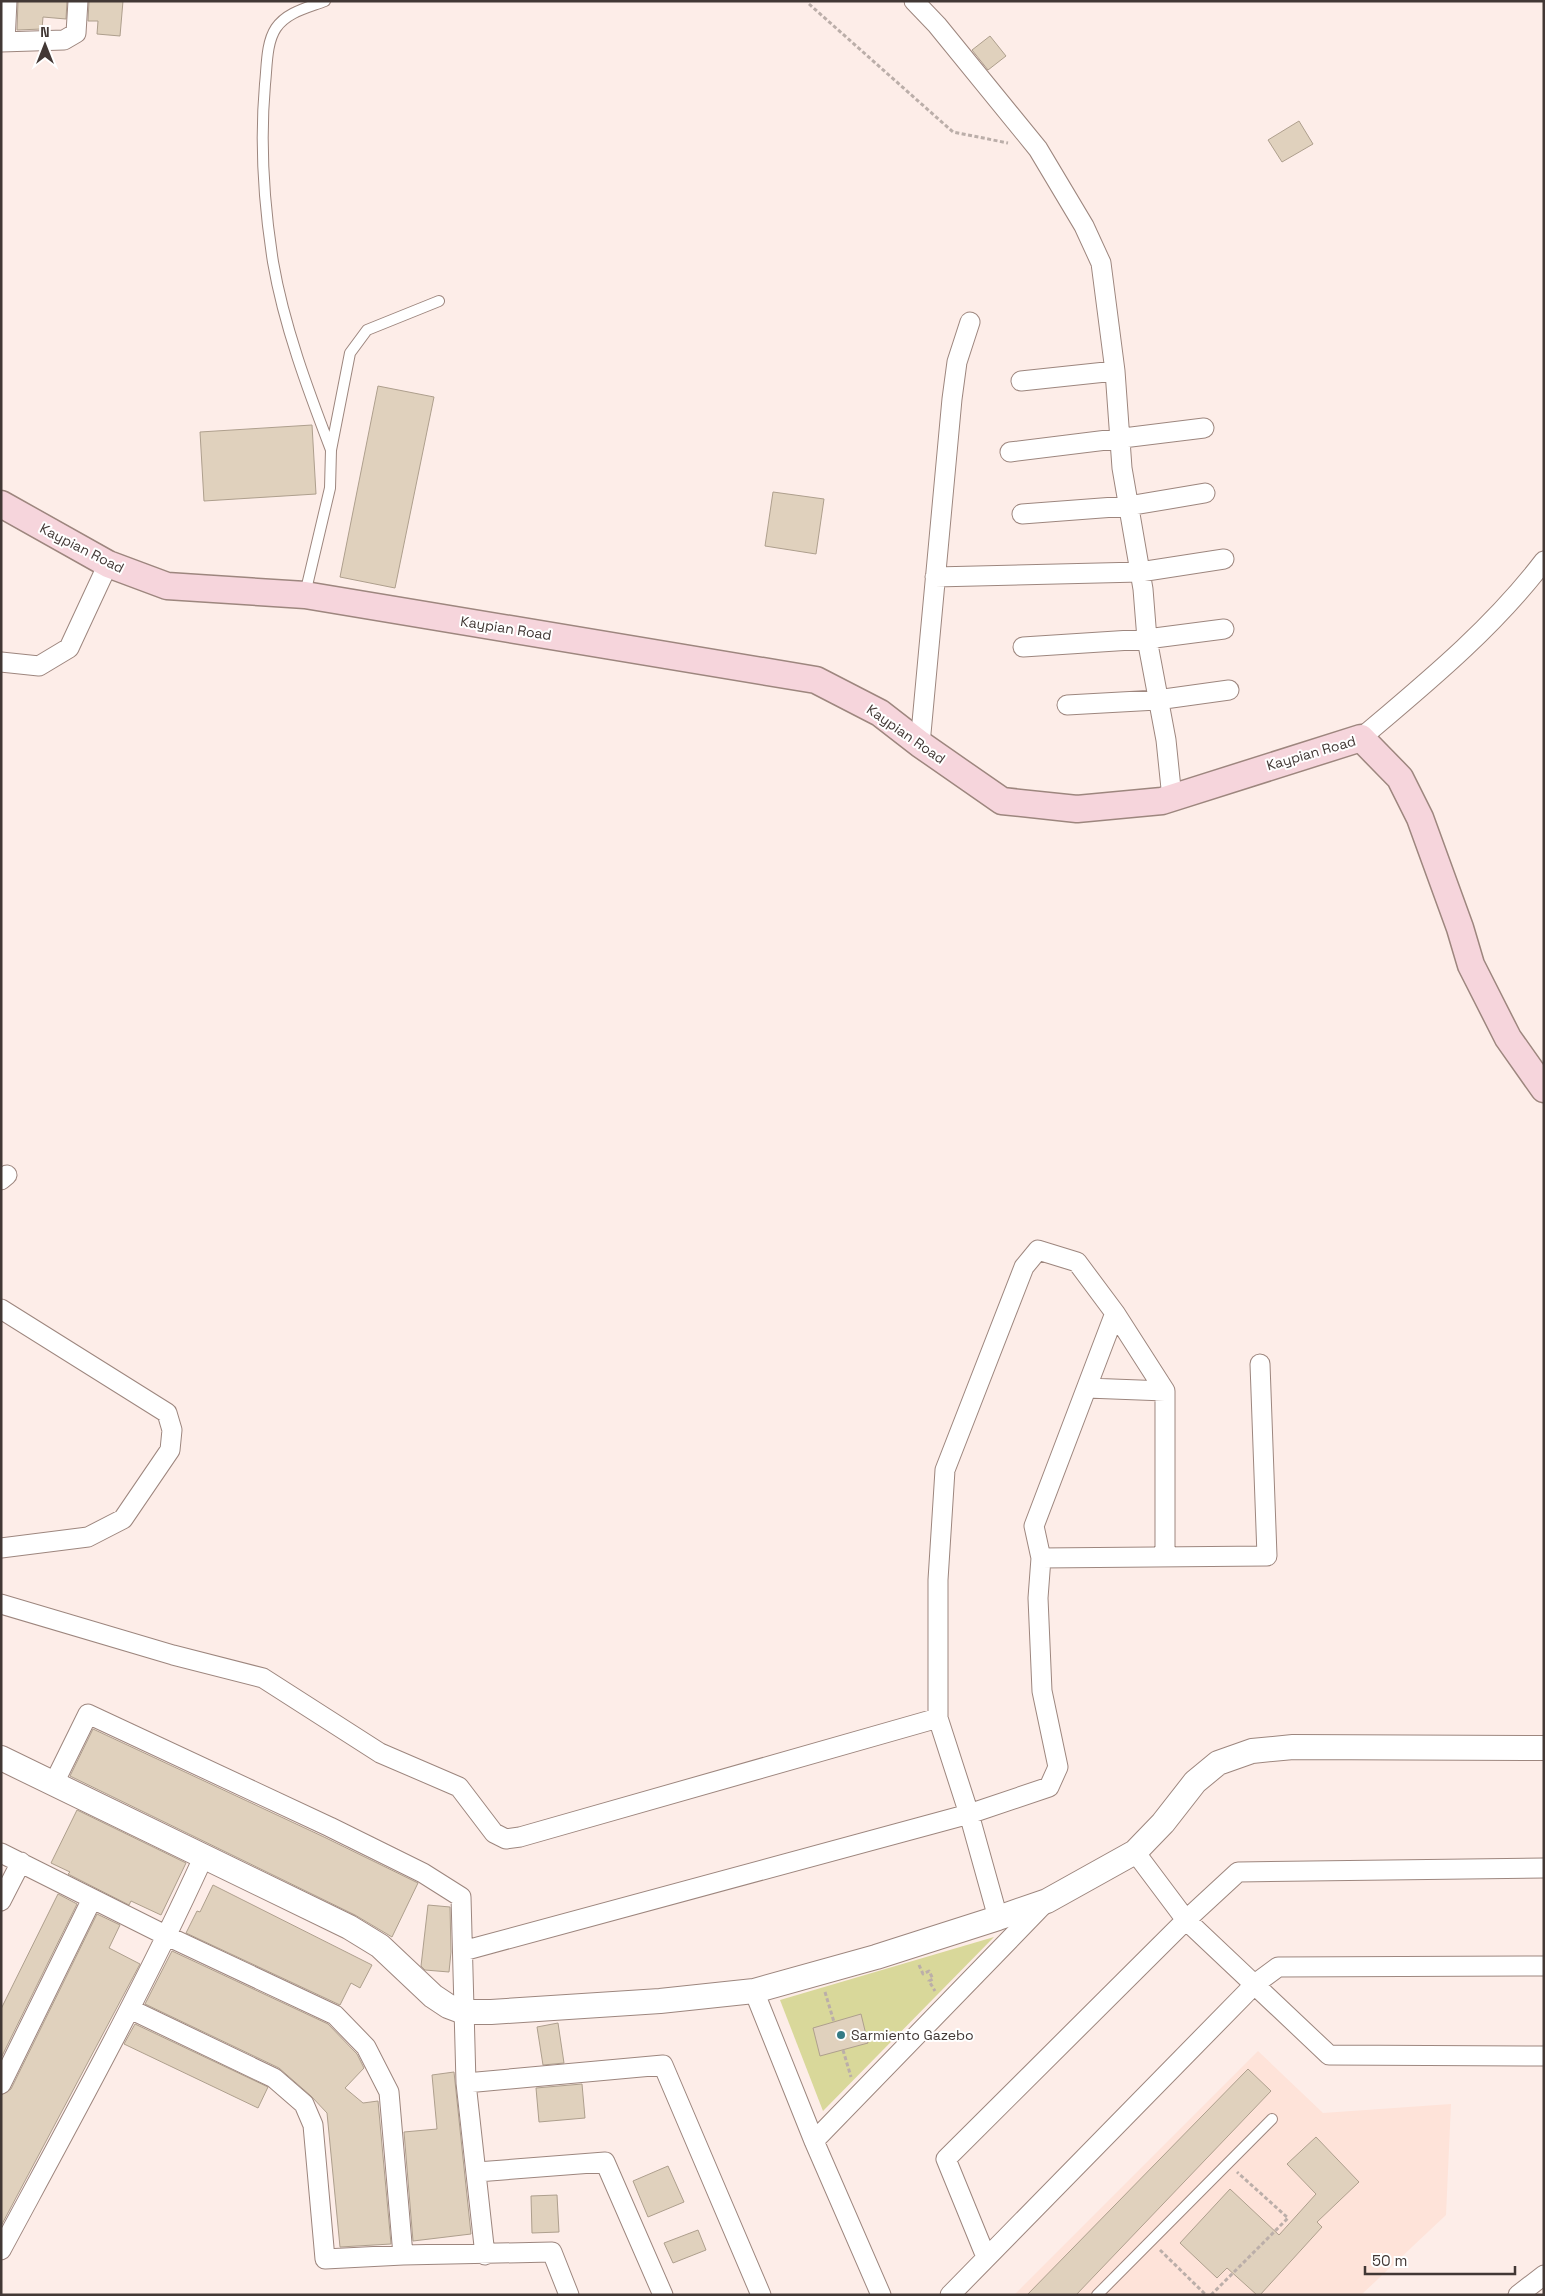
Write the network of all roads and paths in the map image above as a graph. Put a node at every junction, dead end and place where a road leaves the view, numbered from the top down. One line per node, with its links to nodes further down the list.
1 (7, 1): 6 (street)
2 (78, 1): 6 (street)
3 (325, 1): 14 (lane)
4 (914, 1): 7 (street)
5 (809, 4): 7 (path)
6 (3, 42)
7 (1038, 149): 10 (street)
8 (440, 301): 14 (lane)
9 (970, 322): 24 (street)
10 (1115, 371): 11 (street); 13 (street)
11 (1022, 381)
12 (1204, 428): 13 (street)
13 (1119, 439): 15 (street); 18 (street)
14 (332, 450): 25 (lane)
15 (1010, 452)
16 (1206, 493): 18 (street)
17 (1, 504): 22 (main road, Kaypian Road)
18 (1128, 506): 19 (street); 23 (street)
19 (1022, 514)
20 (1224, 559): 23 (street)
21 (1544, 561): 33 (street)
22 (108, 564): 25 (main road, Kaypian Road); 29 (street)
23 (1140, 572): 24 (street); 27 (street)
24 (935, 577): 34 (street)
25 (305, 595): 34 (main road, Kaypian Road)
26 (1224, 629): 27 (street)
27 (1147, 640): 28 (street); 31 (street)
28 (1023, 647)
29 (1, 662)
30 (1229, 690): 31 (street)
31 (1158, 700): 32 (street); 35 (street)
32 (1067, 705)
33 (1361, 738): 35 (main road, Kaypian Road); 36 (main road, Kaypian Road)
34 (920, 744): 35 (main road, Kaypian Road)
35 (1172, 798)
36 (1544, 1089)
37 (1, 1309): 42 (street)
38 (1115, 1313): 40 (street); 41 (street); 46 (street)
39 (1260, 1364): 43 (street)
40 (1087, 1388): 41 (street); 44 (street)
41 (1165, 1391): 43 (street)
42 (1, 1548)
43 (1164, 1557): 44 (street)
44 (1041, 1558): 50 (street)
45 (1, 1604): 46 (street)
46 (938, 1718): 50 (street)
47 (1544, 1748): 52 (street)
48 (1, 1758): 49 (street)
49 (54, 1783): 53 (street); 62 (street)
50 (969, 1814): 59 (street); 62 (street)
51 (1, 1852): 54 (street)
52 (1135, 1852): 58 (street); 60 (street)
53 (203, 1858): 61 (street); 68 (street)
54 (21, 1862): 56 (street); 57 (street)
55 (1544, 1868): 60 (street)
56 (92, 1899): 61 (street); 72 (street)
57 (1, 1901)
58 (1047, 1901): 59 (street); 74 (street)
59 (998, 1918): 65 (street)
60 (1186, 1920): 64 (street); 83 (street)
61 (168, 1936): 67 (street); 81 (street)
62 (463, 1951): 68 (street)
63 (1544, 1966): 64 (street)
64 (1255, 1984): 71 (street); 83 (street)
65 (754, 1991): 68 (street); 76 (street)
66 (825, 1992): 69 (path)
67 (130, 2009): 80 (street); 81 (street)
68 (464, 2012): 73 (street)
69 (834, 2022)
70 (843, 2050): 74 (path)
71 (1544, 2056)
72 (1, 2084)
73 (466, 2084): 78 (street); 87 (street)
74 (856, 2097): 76 (street)
75 (1272, 2119): 77 (lane)
76 (814, 2141): 88 (street)
77 (1227, 2164): 79 (lane); 92 (path)
78 (477, 2172): 82 (street); 86 (street)
79 (1150, 2241): 90 (lane); 91 (path)
80 (1, 2250)
81 (403, 2255): 82 (street)
82 (485, 2255): 85 (street)
83 (986, 2257): 89 (street)
84 (1544, 2275): 93 (street)
85 (569, 2295)
86 (663, 2295)
87 (761, 2295)
88 (881, 2295)
89 (950, 2295)
90 (1097, 2295)
91 (1206, 2295)
92 (1211, 2295)
93 (1518, 2295)

